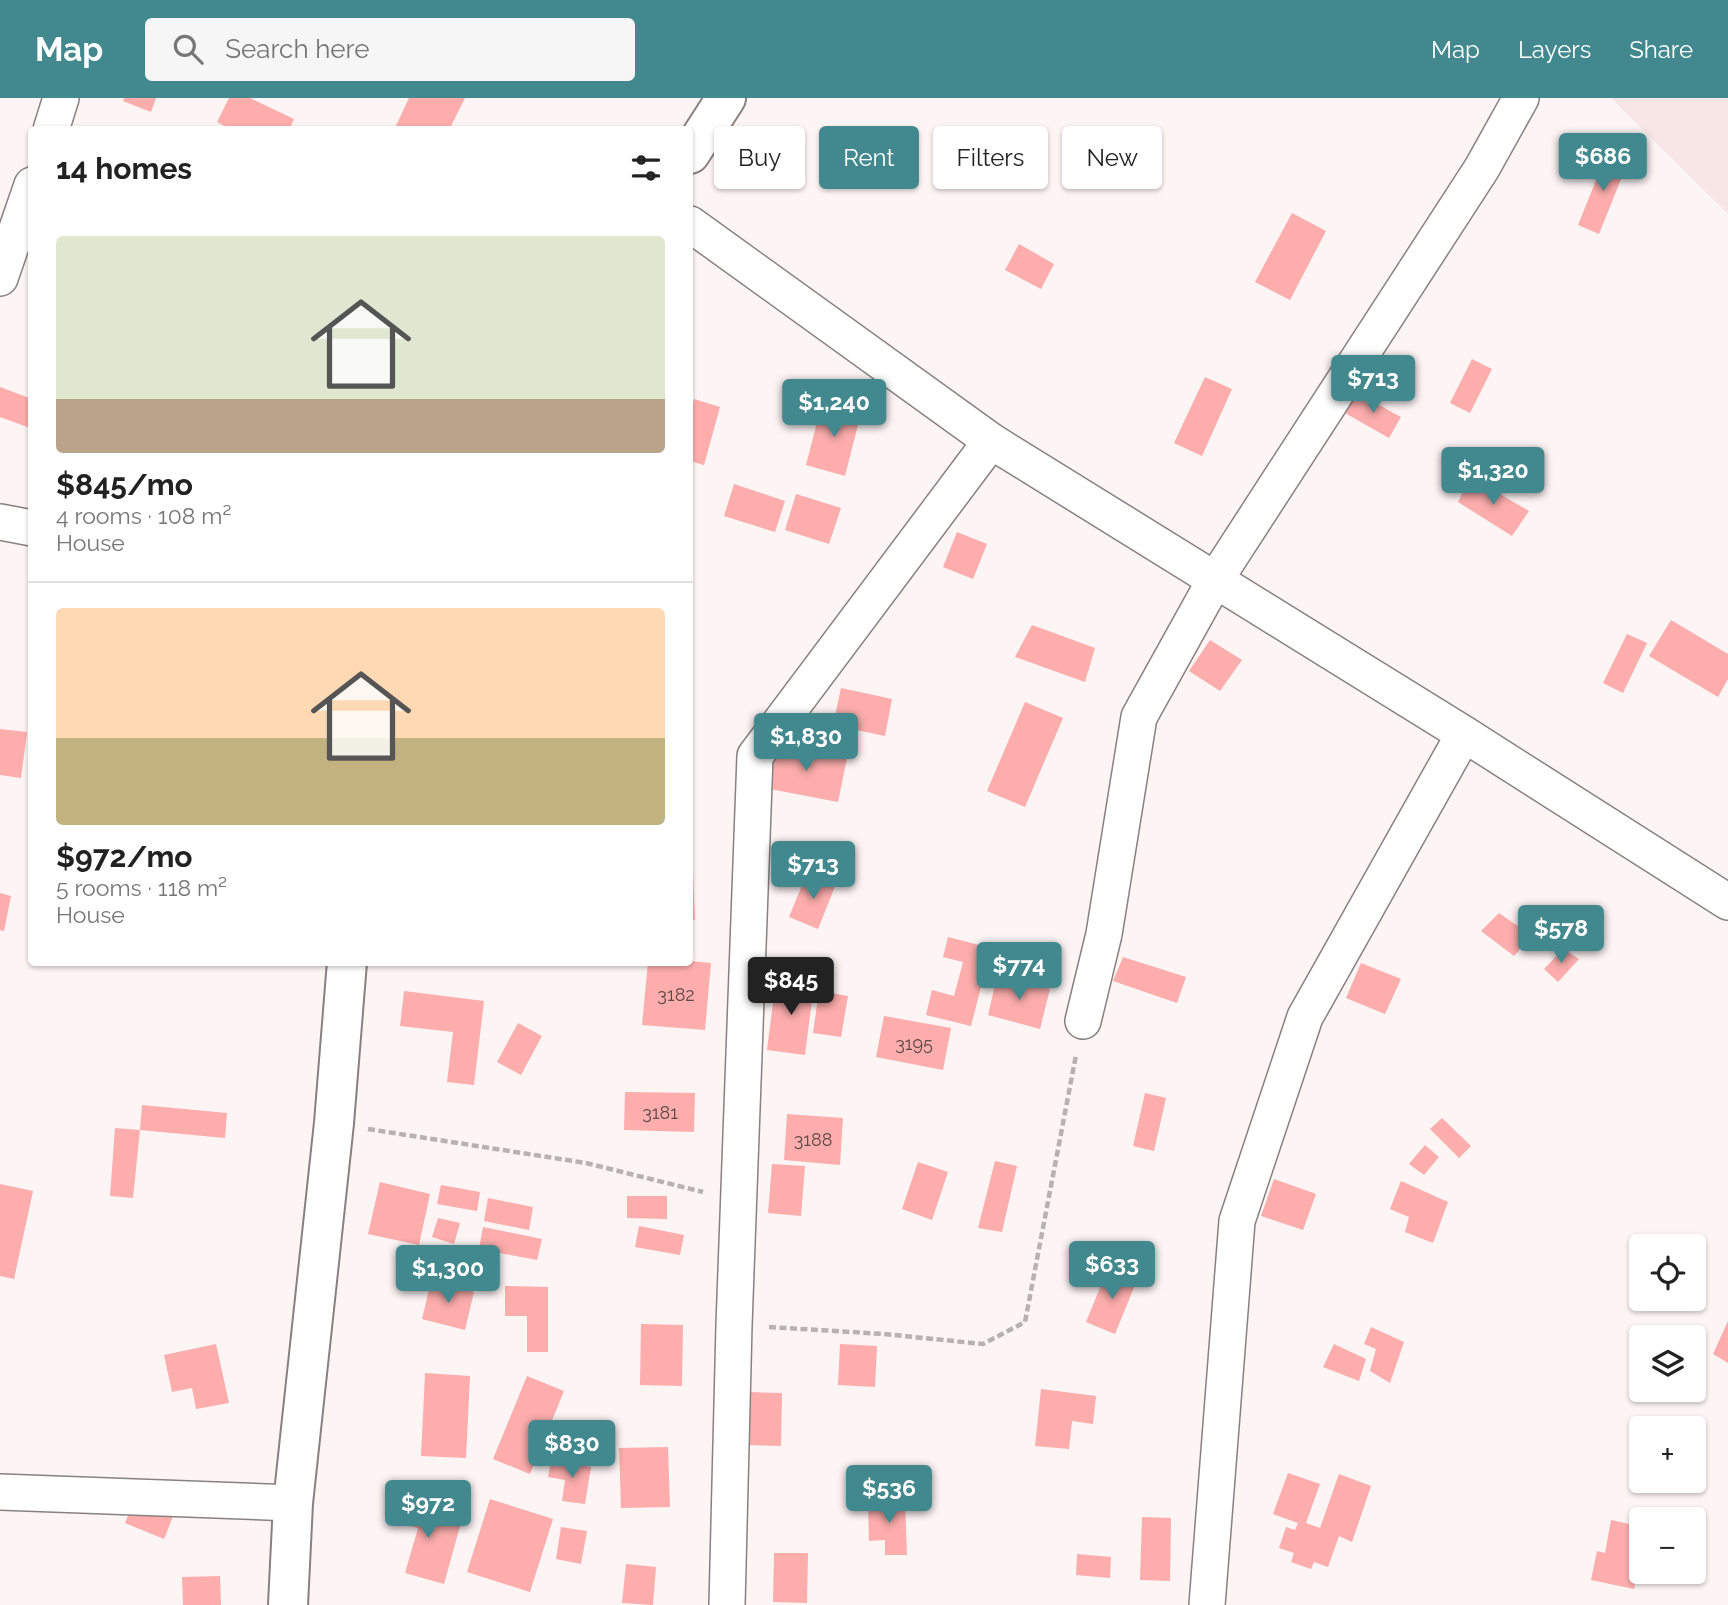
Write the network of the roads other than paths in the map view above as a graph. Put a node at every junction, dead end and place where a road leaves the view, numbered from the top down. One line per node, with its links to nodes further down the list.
1 (61, 98): 4 (street)
2 (726, 98): 5 (street)
3 (1521, 98): 12 (street)
4 (52, 126)
5 (693, 149)
6 (28, 197): 8 (street)
7 (693, 226): 9 (street)
8 (0, 278)
9 (990, 441): 12 (street); 20 (street)
10 (0, 522): 11 (street)
11 (28, 527)
12 (1215, 580): 13 (street); 16 (street)
13 (1464, 734): 14 (street); 21 (street)
14 (1728, 902)
15 (347, 966): 18 (street)
16 (1083, 1021)
17 (0, 1492): 18 (street)
18 (293, 1503): 19 (street)
19 (288, 1605)
20 (727, 1605)
21 (1207, 1605)

